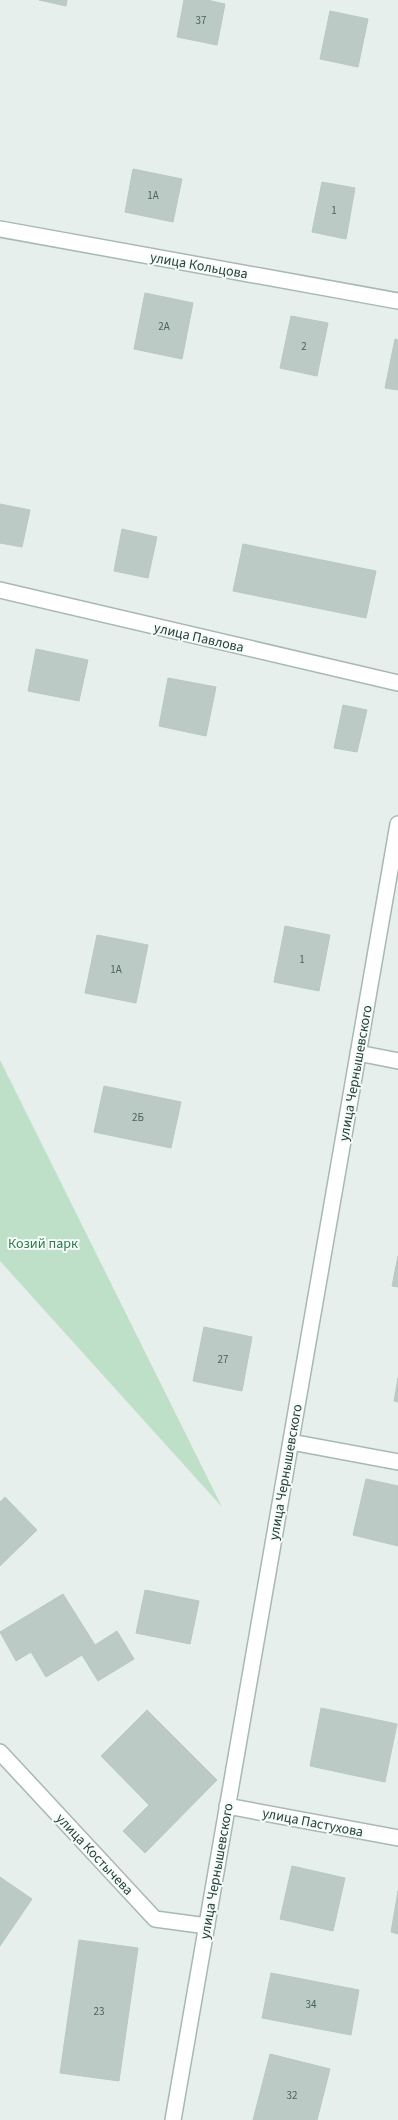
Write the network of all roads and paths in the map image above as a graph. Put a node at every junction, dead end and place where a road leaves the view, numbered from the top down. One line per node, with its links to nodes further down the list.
1 (0, 229): 2 (street, улица Кольцова)
2 (398, 301)
3 (0, 590): 4 (street, улица Павлова)
4 (398, 683)
5 (398, 824): 6 (street, улица Чернышевского)
6 (358, 1053): 7 (street); 8 (street, улица Чернышевского)
7 (398, 1061)
8 (291, 1442): 9 (street); 11 (street, улица Чернышевского)
9 (398, 1462)
10 (0, 1752): 13 (street, улица Костычева)
11 (227, 1806): 12 (street, улица Пастухова); 13 (street, улица Чернышевского)
12 (398, 1838)
13 (207, 1926): 14 (street, улица Чернышевского)
14 (173, 2120)

